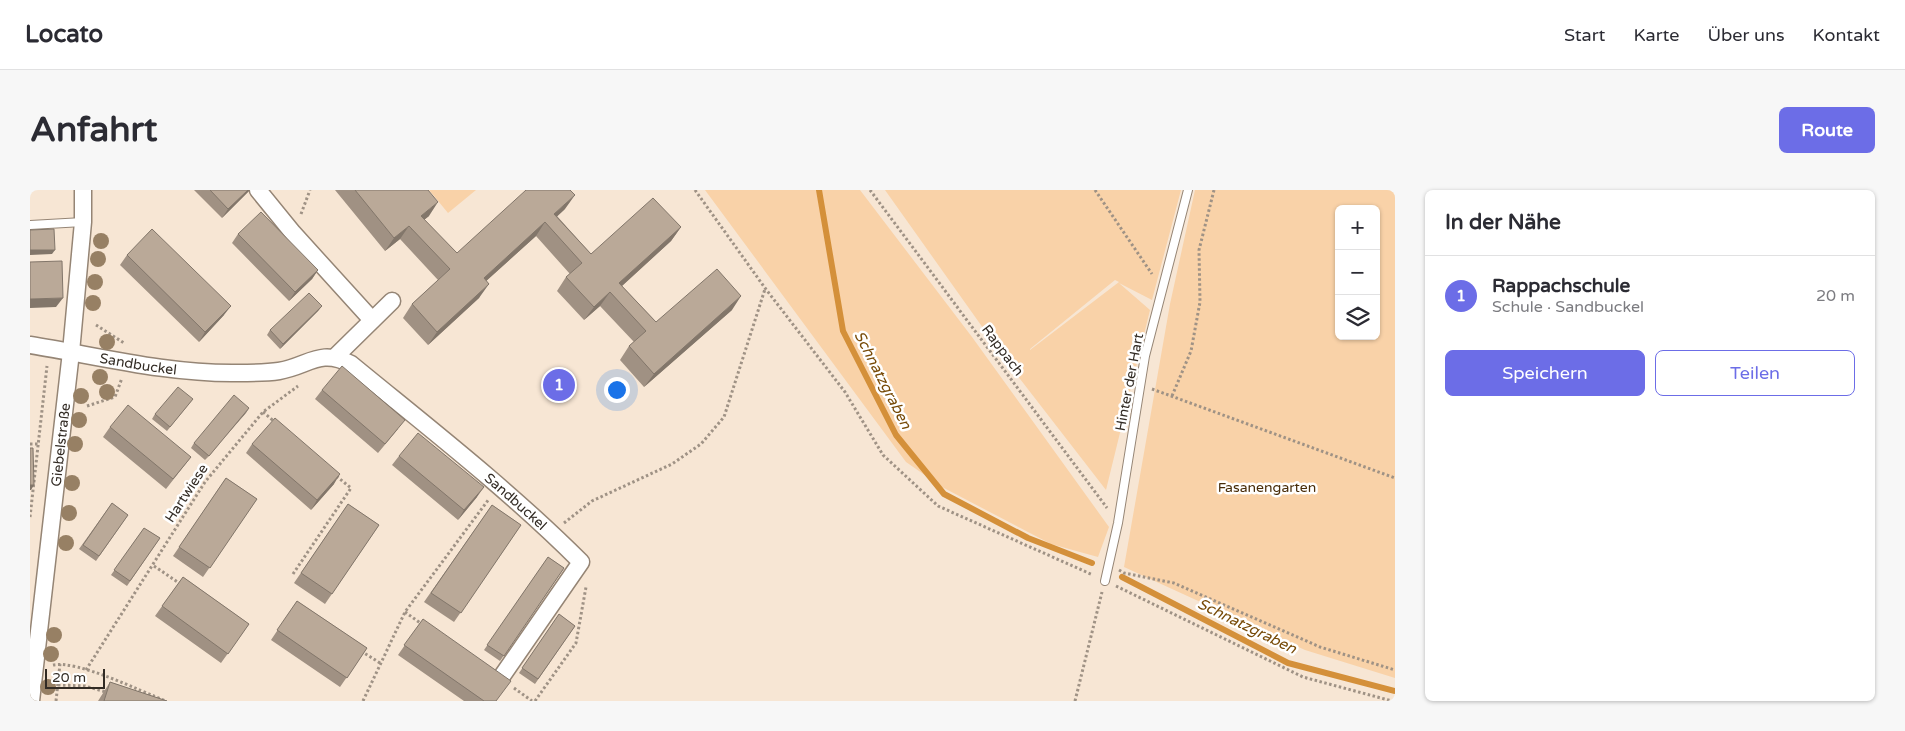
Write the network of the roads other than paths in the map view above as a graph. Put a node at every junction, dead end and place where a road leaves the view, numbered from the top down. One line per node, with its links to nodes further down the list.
1 (84, 190): 4 (street, Giebelstraße)
2 (258, 190): 7 (street)
3 (1188, 190): 11 (lane, Hinter der Hart)
4 (84, 222): 5 (lane); 9 (street, Giebelstraße)
5 (30, 225)
6 (392, 300): 7 (street)
7 (372, 320): 10 (street)
8 (30, 345): 9 (street, Sandbuckel)
9 (71, 352): 10 (street, Sandbuckel); 12 (street, Giebelstraße)
10 (336, 356): 13 (street, Sandbuckel)
11 (1105, 581)
12 (35, 608): 14 (street, Giebelstraße)
13 (500, 679)
14 (31, 701)

